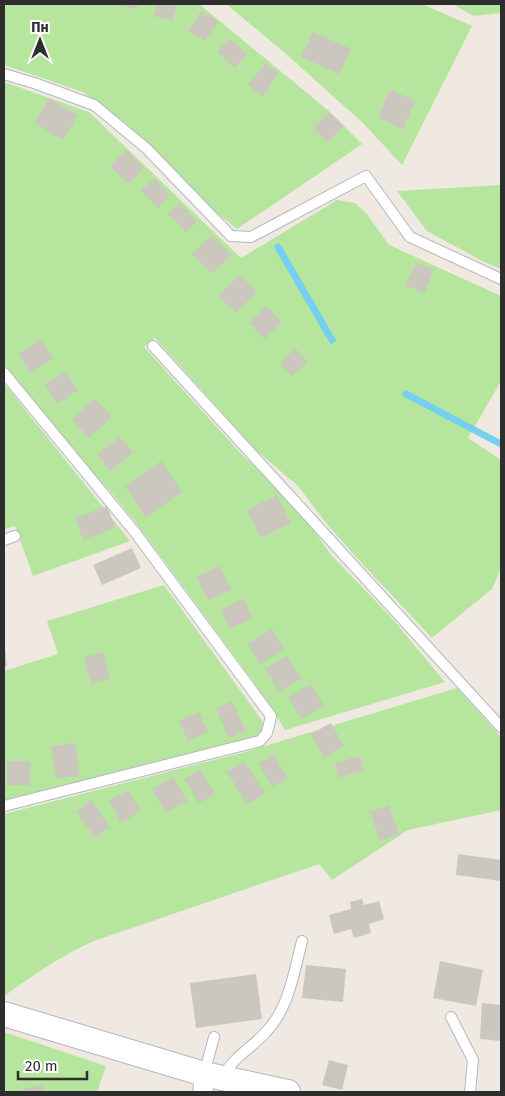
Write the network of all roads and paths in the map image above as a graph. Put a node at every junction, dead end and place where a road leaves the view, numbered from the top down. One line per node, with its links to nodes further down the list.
1 (4, 74): 2 (lane)
2 (501, 279)
3 (153, 346): 7 (lane)
4 (4, 373): 8 (lane)
5 (15, 536): 6 (lane)
6 (4, 540)
7 (501, 727)
8 (4, 806)
9 (302, 941): 13 (lane)
10 (4, 1014): 13 (street)
11 (451, 1017): 15 (lane)
12 (214, 1037): 13 (lane)
13 (209, 1081): 14 (street)
14 (288, 1092)
15 (470, 1092)

